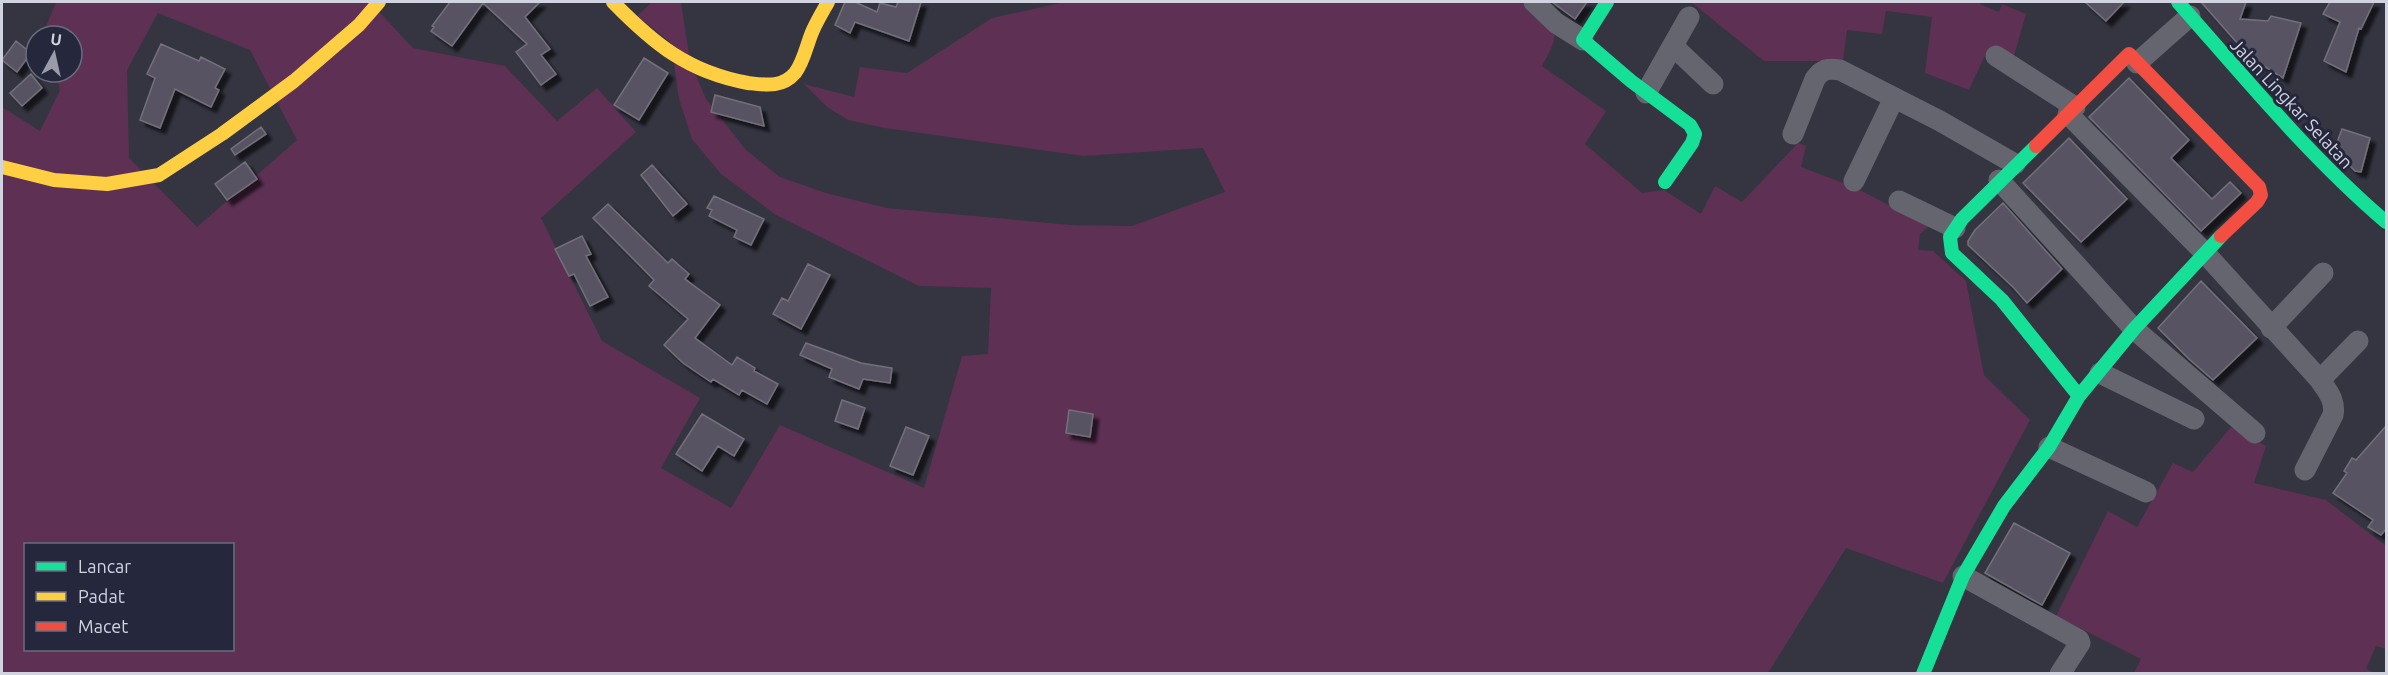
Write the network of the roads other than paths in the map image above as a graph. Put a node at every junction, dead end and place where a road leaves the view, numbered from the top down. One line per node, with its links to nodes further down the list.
1 (379, 2): 18 (street)
2 (613, 2): 3 (street)
3 (828, 2)
4 (1534, 2): 8 (street)
5 (1607, 2): 8 (street)
6 (2184, 9): 11 (street); 23 (street, Jalan Lingkar Selatan)
7 (1689, 17): 9 (street)
8 (1583, 40): 13 (street)
9 (1672, 46): 12 (street); 13 (street)
10 (1996, 56): 15 (street)
11 (2138, 63): 15 (street); 25 (street)
12 (1713, 84)
13 (1646, 93): 21 (street)
14 (1894, 98): 16 (street); 17 (street); 20 (street)
15 (2071, 110): 17 (street); 25 (street)
16 (1793, 134)
17 (2016, 164): 19 (street)
18 (2, 167)
19 (1999, 180): 24 (street); 28 (street)
20 (1854, 181)
21 (1665, 182)
22 (1899, 201): 24 (street)
23 (2386, 222)
24 (1954, 228): 32 (street)
25 (2204, 252): 27 (street); 28 (street)
26 (2323, 273): 27 (street)
27 (2271, 328): 31 (street)
28 (2134, 329): 30 (street); 34 (street)
29 (2358, 341): 31 (street)
30 (2100, 373): 32 (street); 33 (street)
31 (2320, 380): 36 (street)
32 (2079, 396): 35 (street)
33 (2194, 419)
34 (2255, 433)
35 (2049, 447): 37 (street); 38 (street)
36 (2305, 470)
37 (2146, 492)
38 (1963, 576): 39 (street); 40 (street)
39 (1927, 672)
40 (2061, 674)

